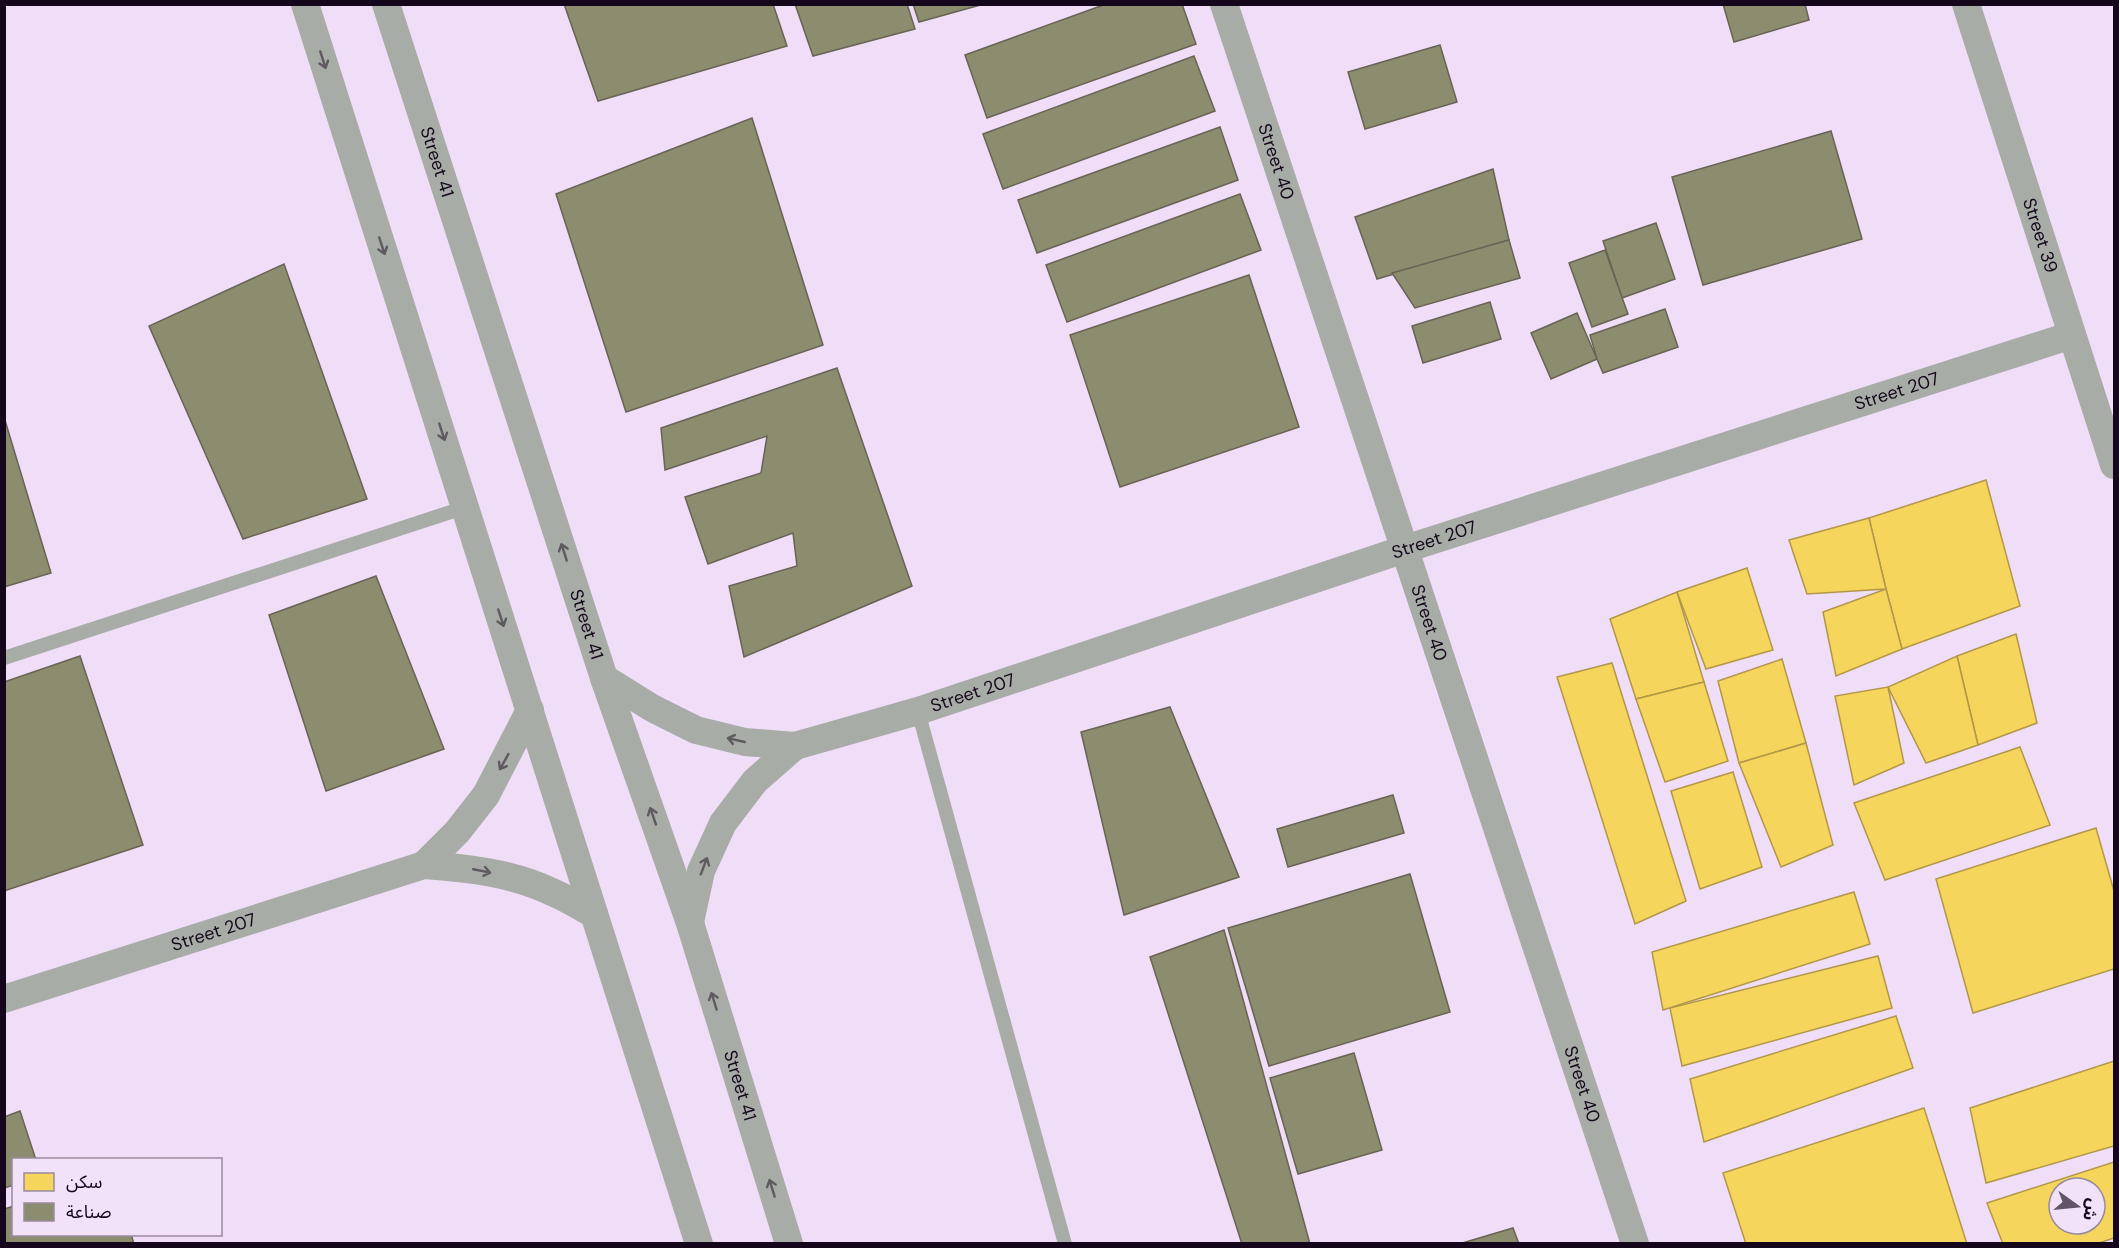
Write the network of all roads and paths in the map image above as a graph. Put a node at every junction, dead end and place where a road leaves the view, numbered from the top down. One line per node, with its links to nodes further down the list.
1 (305, 4): 7 (street, one-way to 7)
2 (386, 4): 10 (street, Street 41, one-way to 2)
3 (1224, 4): 8 (street, Street 40)
4 (1966, 4): 5 (street, Street 39)
5 (2073, 335): 6 (street, Street 39); 8 (street, Street 207)
6 (2115, 465)
7 (466, 507): 9 (lane); 11 (street, one-way to 11)
8 (1405, 549): 12 (street, Street 207); 21 (street, Street 40)
9 (4, 658)
10 (604, 678): 13 (street, Street 207, one-way to 10); 16 (street, Street 41, one-way to 10)
11 (530, 710): 14 (street, Street 207, one-way to 14); 15 (street)
12 (918, 711): 13 (street, Street 207); 20 (lane)
13 (795, 746): 16 (street, Street 207, one-way to 13)
14 (424, 864): 15 (street, Street 207, one-way to 15); 17 (street, Street 207)
15 (594, 914): 18 (street)
16 (690, 923): 19 (street, Street 41, one-way to 16)
17 (4, 999)
18 (699, 1244)
19 (789, 1244)
20 (1065, 1244)
21 (1635, 1244)

